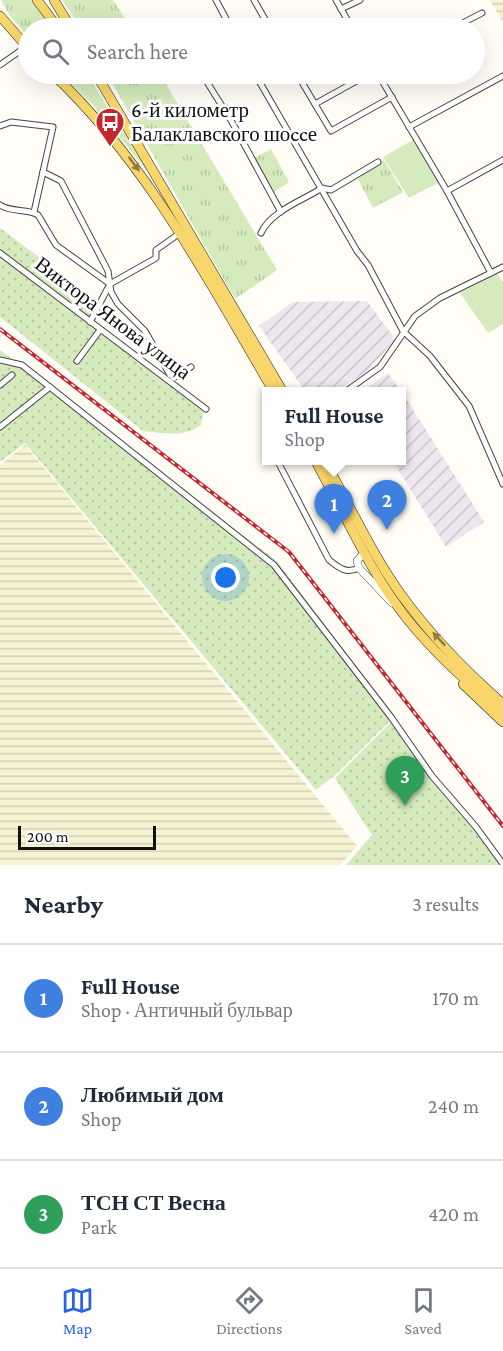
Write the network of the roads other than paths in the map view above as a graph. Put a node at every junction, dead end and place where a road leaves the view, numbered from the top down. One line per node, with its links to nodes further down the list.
1 (37, 0): 11 (main road)
2 (54, 0): 12 (main road)
3 (216, 0): 13 (street)
4 (254, 0): 14 (street)
5 (336, 0): 8 (street)
6 (360, 0): 8 (street)
7 (0, 8): 17 (main road)
8 (341, 9): 15 (street)
9 (482, 13): 16 (street)
10 (0, 16): 17 (main road)
11 (50, 18)
12 (65, 18)
13 (226, 18)
14 (264, 18)
15 (346, 18)
16 (472, 18)
17 (15, 32): 18 (main road)
18 (18, 35)
19 (18, 53): 20 (street)
20 (0, 65)
21 (503, 76): 34 (street)
22 (63, 84): 43 (main road, one-way to 43)
23 (97, 84): 32 (main road)
24 (102, 84): 32 (main road)
25 (208, 84): 42 (street)
26 (261, 84): 38 (street)
27 (303, 84): 31 (street)
28 (351, 84): 31 (street)
29 (384, 84): 30 (street)
30 (392, 98): 31 (street); 34 (street)
31 (315, 104)
32 (117, 112): 59 (main road)
33 (0, 126): 37 (street)
34 (409, 128): 39 (street)
35 (503, 160): 39 (street)
36 (378, 162): 38 (street)
37 (43, 172): 41 (street); 48 (street)
38 (322, 188): 42 (street); 51 (street)
39 (447, 191): 47 (street)
40 (0, 205): 41 (street)
41 (34, 212): 48 (street)
42 (281, 212): 44 (street)
43 (180, 233): 48 (street); 58 (main road)
44 (261, 233)
45 (0, 254): 49 (street, Виктора Янова улица)
46 (503, 267): 47 (street)
47 (491, 273): 51 (street)
48 (110, 284): 49 (street); 54 (street)
49 (90, 322): 50 (street, Виктора Янова улица)
50 (100, 330): 53 (street); 61 (street, Виктора Янова улица)
51 (403, 332): 60 (street); 66 (street)
52 (0, 360): 57 (street)
53 (77, 362)
54 (191, 367)
55 (12, 375): 56 (street)
56 (0, 385)
57 (50, 387): 62 (street); 75 (street)
58 (271, 387)
59 (280, 387)
60 (352, 387)
61 (206, 410)
62 (0, 427)
63 (280, 465): 69 (street)
64 (318, 465): 67 (main road)
65 (327, 465): 68 (main road)
66 (503, 484)
67 (364, 553): 68 (main road); 69 (street); 70 (main road)
68 (377, 558): 72 (main road, one-way to 68)
69 (359, 568): 70 (street)
70 (401, 610): 71 (main road)
71 (452, 667): 73 (main road); 74 (main road)
72 (503, 704)
73 (503, 714)
74 (503, 722)
75 (503, 864)

